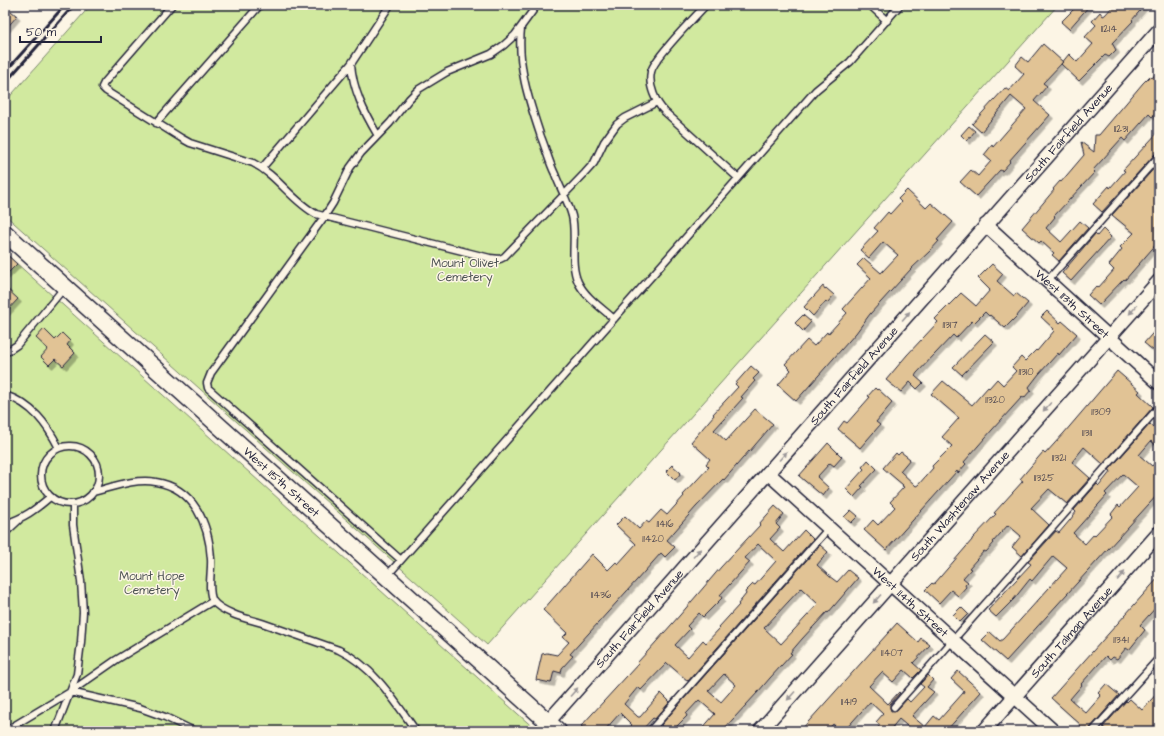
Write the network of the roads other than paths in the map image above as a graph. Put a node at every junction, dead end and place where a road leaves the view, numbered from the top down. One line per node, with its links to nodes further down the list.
1 (172, 5): 13 (lane)
2 (260, 5): 13 (lane)
3 (390, 5): 11 (lane)
4 (537, 5): 9 (lane)
5 (706, 5): 12 (lane)
6 (870, 5): 8 (lane)
7 (900, 5): 8 (lane)
8 (887, 21): 17 (lane)
9 (521, 28): 14 (lane); 18 (lane)
10 (1159, 30): 20 (street, South Fairfield Avenue)
11 (352, 64): 14 (lane); 16 (lane)
12 (657, 102): 17 (lane); 18 (lane)
13 (156, 123): 16 (lane)
14 (377, 134): 19 (lane)
15 (1159, 156): 22 (lane)
16 (262, 168): 19 (lane)
17 (738, 178): 25 (lane)
18 (564, 194): 19 (lane); 25 (lane)
19 (324, 217): 41 (lane)
20 (986, 225): 22 (street, West 113th Street); 32 (street, South Fairfield Avenue, one-way to 20)
21 (5, 233): 24 (street, West 115th Street)
22 (1047, 281): 26 (street, West 113th Street)
23 (1159, 281): 26 (street, South Washtenaw Avenue, one-way to 26)
24 (64, 287): 27 (lane); 42 (street, West 115th Street)
25 (614, 319): 41 (lane)
26 (1109, 337): 28 (street, West 113th Street); 43 (street, South Washtenaw Avenue, one-way to 43)
27 (5, 352)
28 (1159, 382)
29 (5, 395): 31 (lane)
30 (1159, 407): 45 (lane)
31 (59, 448): 33 (lane); 34 (lane)
32 (768, 473): 38 (street, West 114th Street); 50 (street, South Fairfield Avenue, one-way to 32)
33 (93, 492): 35 (lane); 44 (lane)
34 (50, 497): 35 (lane); 36 (lane)
35 (73, 504): 47 (lane)
36 (20, 519): 37 (lane); 39 (lane)
37 (5, 524)
38 (829, 528): 43 (street, West 114th Street); 55 (lane)
39 (5, 533)
40 (1159, 533): 48 (street, South Talman Avenue, one-way to 40)
41 (401, 560): 42 (lane)
42 (386, 576): 50 (street, West 115th Street)
43 (890, 584): 45 (street, West 114th Street); 56 (street, South Washtenaw Avenue, one-way to 56)
44 (213, 601): 47 (lane); 54 (lane)
45 (953, 640): 48 (street, West 114th Street); 49 (lane)
46 (1159, 658): 59 (lane)
47 (70, 692): 51 (lane); 52 (lane); 53 (lane)
48 (1015, 696): 57 (street, South Talman Avenue); 58 (street, West 114th Street)
49 (894, 707)
50 (549, 728)
51 (6, 731)
52 (55, 731)
53 (194, 731)
54 (416, 731)
55 (650, 731)
56 (760, 731)
57 (984, 731)
58 (1053, 731)
59 (1093, 731)

